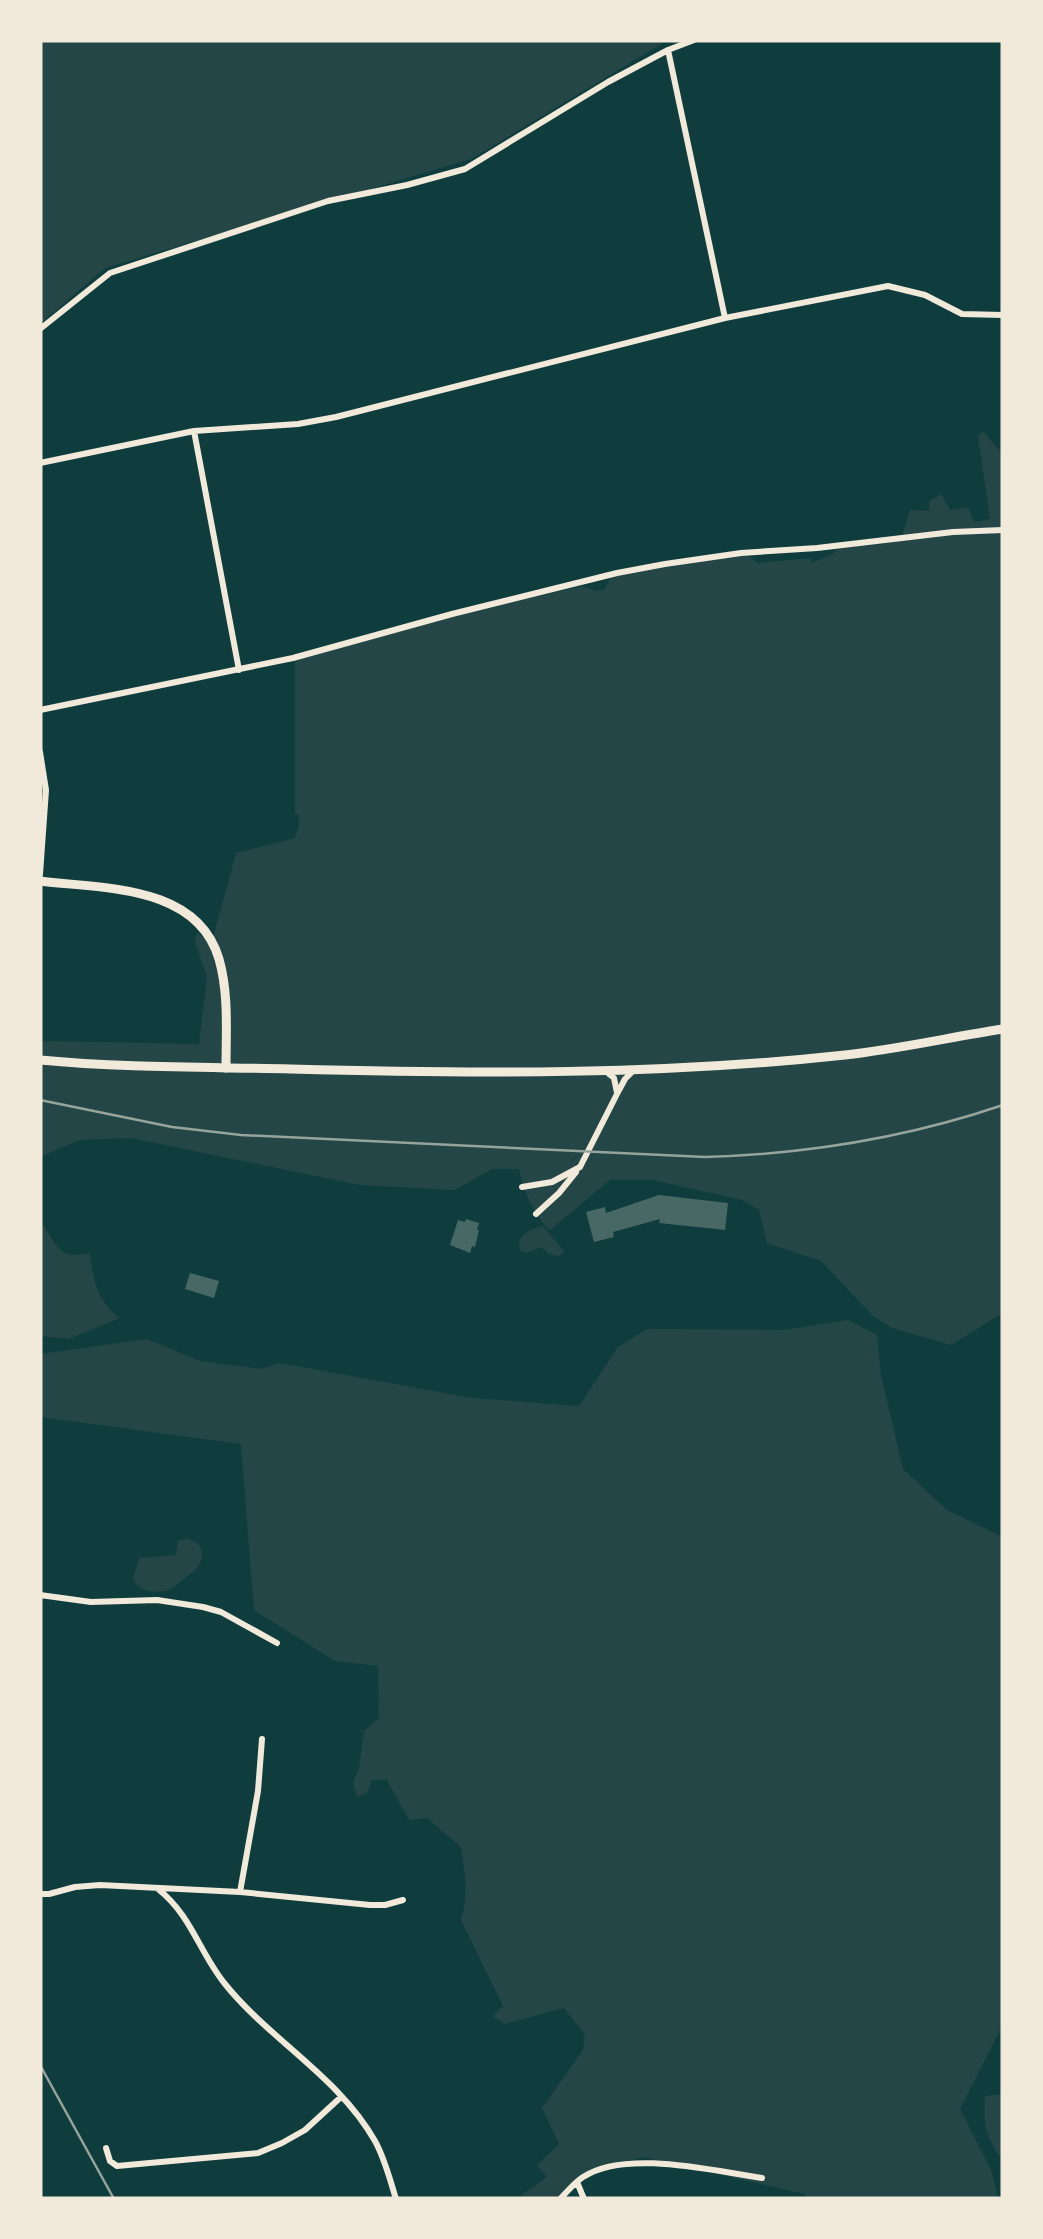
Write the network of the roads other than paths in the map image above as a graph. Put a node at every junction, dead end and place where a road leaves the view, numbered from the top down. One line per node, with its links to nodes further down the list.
1 (694, 40): 2 (street)
2 (668, 50): 4 (street); 5 (street)
3 (1003, 316): 4 (street)
4 (725, 318): 6 (street)
5 (40, 329)
6 (194, 431): 7 (street); 9 (street)
7 (40, 463)
8 (1003, 530): 9 (street)
9 (239, 670): 10 (street)
10 (40, 710)
11 (40, 752): 12 (street)
12 (40, 878): 15 (main road)
13 (1003, 1029): 16 (main road)
14 (40, 1060): 15 (main road)
15 (226, 1068): 17 (main road)
16 (635, 1069): 17 (main road); 18 (street)
17 (604, 1070): 18 (street)
18 (617, 1094): 19 (street)
19 (580, 1167): 20 (street); 21 (street)
20 (522, 1186)
21 (536, 1214)
22 (40, 1595): 23 (street)
23 (277, 1643)
24 (262, 1739): 26 (street)
25 (158, 1889): 26 (street); 27 (street); 29 (street)
26 (240, 1892): 28 (street)
27 (40, 1894)
28 (403, 1900)
29 (341, 2097): 30 (street); 33 (street)
30 (106, 2148)
31 (762, 2178): 32 (street)
32 (578, 2182): 34 (street); 35 (street)
33 (396, 2199)
34 (560, 2199)
35 (584, 2199)

